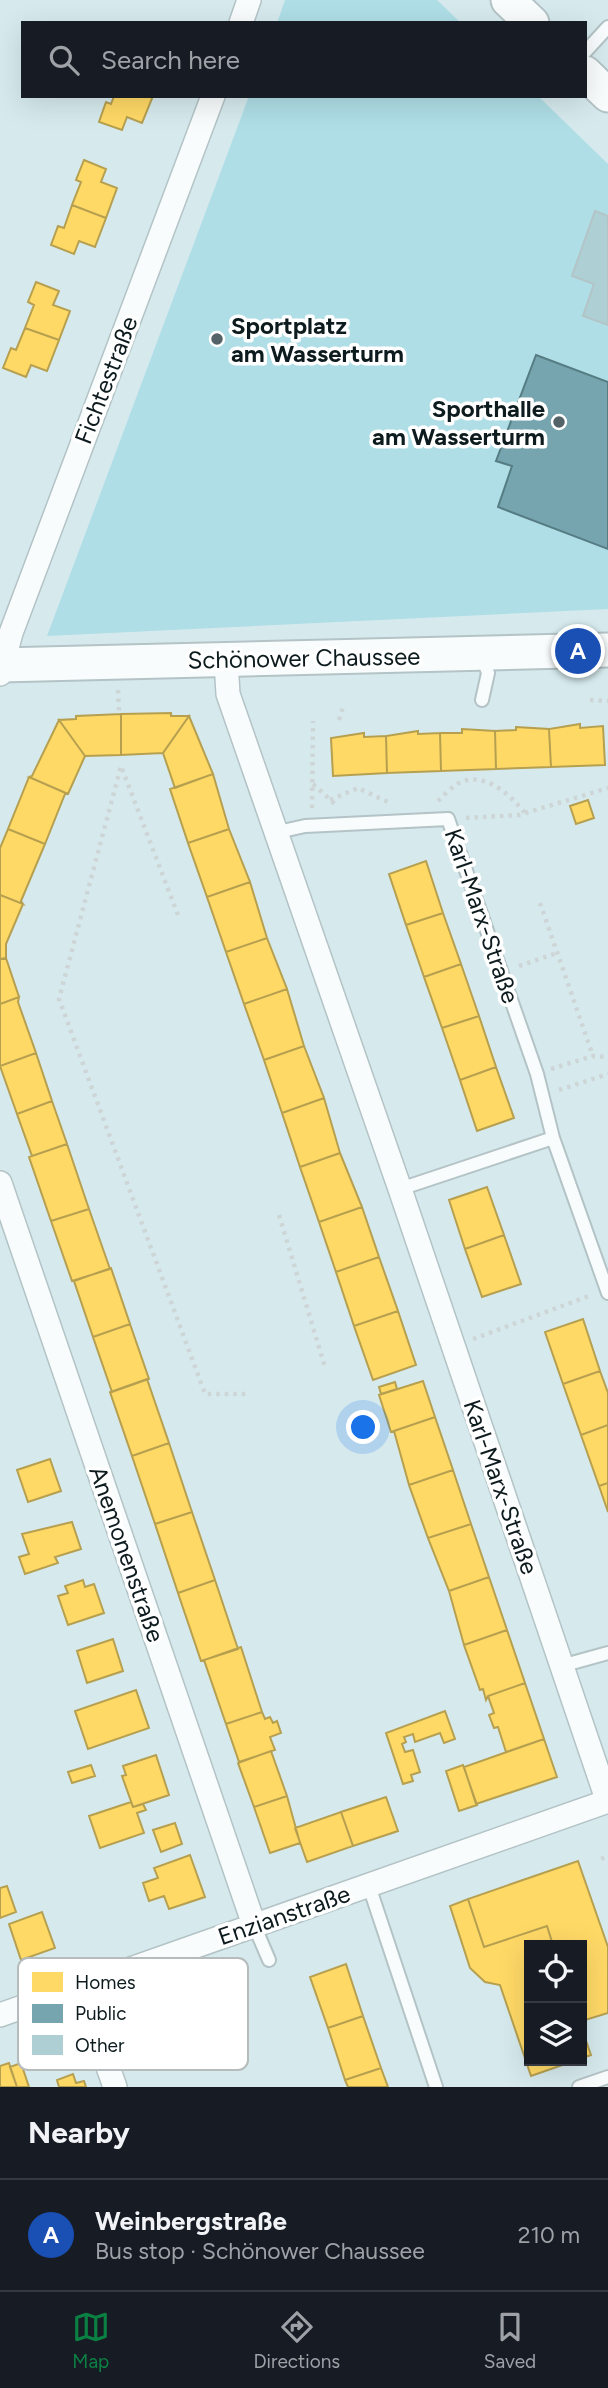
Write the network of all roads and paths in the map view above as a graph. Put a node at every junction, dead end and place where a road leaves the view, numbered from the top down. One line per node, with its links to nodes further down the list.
1 (249, 0): 3 (street)
2 (508, 0): 4 (main road)
3 (242, 21)
4 (530, 21)
5 (608, 27): 6 (lane)
6 (587, 50)
7 (587, 75): 8 (main road)
8 (608, 95)
9 (212, 98): 13 (street, Fichtestraße)
10 (608, 650): 11 (main road, Schönower Chaussee)
11 (481, 654): 12 (main road, Schönower Chaussee); 15 (lane)
12 (226, 661): 13 (main road, Schönower Chaussee); 29 (street, Karl-Marx-Straße)
13 (1, 668)
14 (118, 690): 19 (path)
15 (482, 700)
16 (590, 700): 17 (path)
17 (608, 701)
18 (344, 704): 20 (path)
19 (120, 713)
20 (340, 720)
21 (313, 721): 28 (path)
22 (608, 788): 26 (path)
23 (330, 800): 25 (path)
24 (433, 805): 26 (path)
25 (399, 806)
26 (526, 813): 27 (path)
27 (448, 819): 28 (lane, Karl-Marx-Straße); 33 (lane, Karl-Marx-Straße)
28 (312, 826): 29 (lane, Karl-Marx-Straße)
29 (278, 832): 41 (street, Karl-Marx-Straße)
30 (540, 903): 32 (path)
31 (178, 915): 46 (path)
32 (558, 953): 33 (path); 34 (path)
33 (502, 972): 36 (lane, Karl-Marx-Straße)
34 (593, 1056): 35 (path); 36 (path)
35 (608, 1058)
36 (537, 1074): 38 (lane, Karl-Marx-Straße)
37 (608, 1074): 38 (path)
38 (543, 1095): 39 (lane, Karl-Marx-Straße)
39 (553, 1138): 41 (lane); 43 (lane, Karl-Marx-Straße)
40 (0, 1183): 53 (street, Anemonenstraße)
41 (400, 1189): 44 (street, Karl-Marx-Straße)
42 (279, 1215): 45 (path)
43 (607, 1291): 44 (path)
44 (453, 1346): 48 (street, Karl-Marx-Straße)
45 (325, 1367)
46 (250, 1394)
47 (608, 1653): 48 (lane)
48 (561, 1666): 49 (street, Karl-Marx-Straße)
49 (608, 1801): 52 (street, Enzianstraße)
50 (608, 1856): 51 (path)
51 (601, 1859)
52 (369, 1885): 53 (street, Enzianstraße); 61 (lane, Enzianstraße)
53 (254, 1925): 54 (street, Enzianstraße); 55 (lane)
54 (161, 1958)
55 (270, 1960)
56 (18, 2009): 57 (street, Enzianstraße)
57 (0, 2015)
58 (109, 2070): 60 (street)
59 (608, 2077): 62 (lane)
60 (115, 2087)
61 (436, 2087)
62 (579, 2087)

